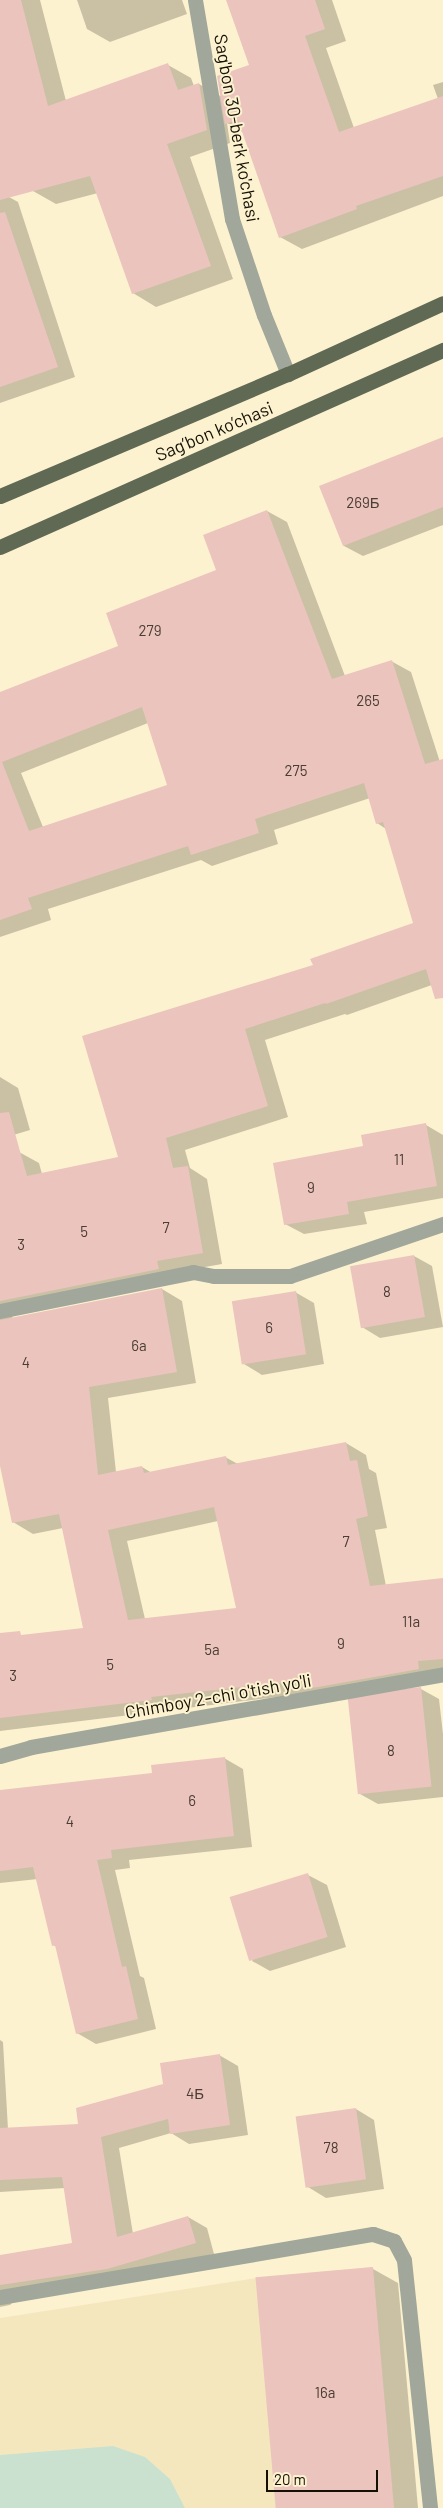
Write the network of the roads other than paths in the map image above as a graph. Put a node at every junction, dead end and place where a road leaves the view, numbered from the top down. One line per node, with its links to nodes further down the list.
1 (195, 0): 4 (street, Sag'bon 30-berk ko'chasi)
2 (443, 303): 4 (main road, Sag’bon ko’chasi)
3 (443, 350): 6 (main road, Sag’bon ko’chasi)
4 (288, 374): 5 (main road, Sag’bon ko’chasi)
5 (0, 496)
6 (0, 547)
7 (443, 1224): 8 (street)
8 (0, 1311)
9 (443, 1674): 10 (street, Chimboy 2-chi o'tish yo'li)
10 (0, 1756)
11 (0, 2297): 12 (street)
12 (430, 2508)

